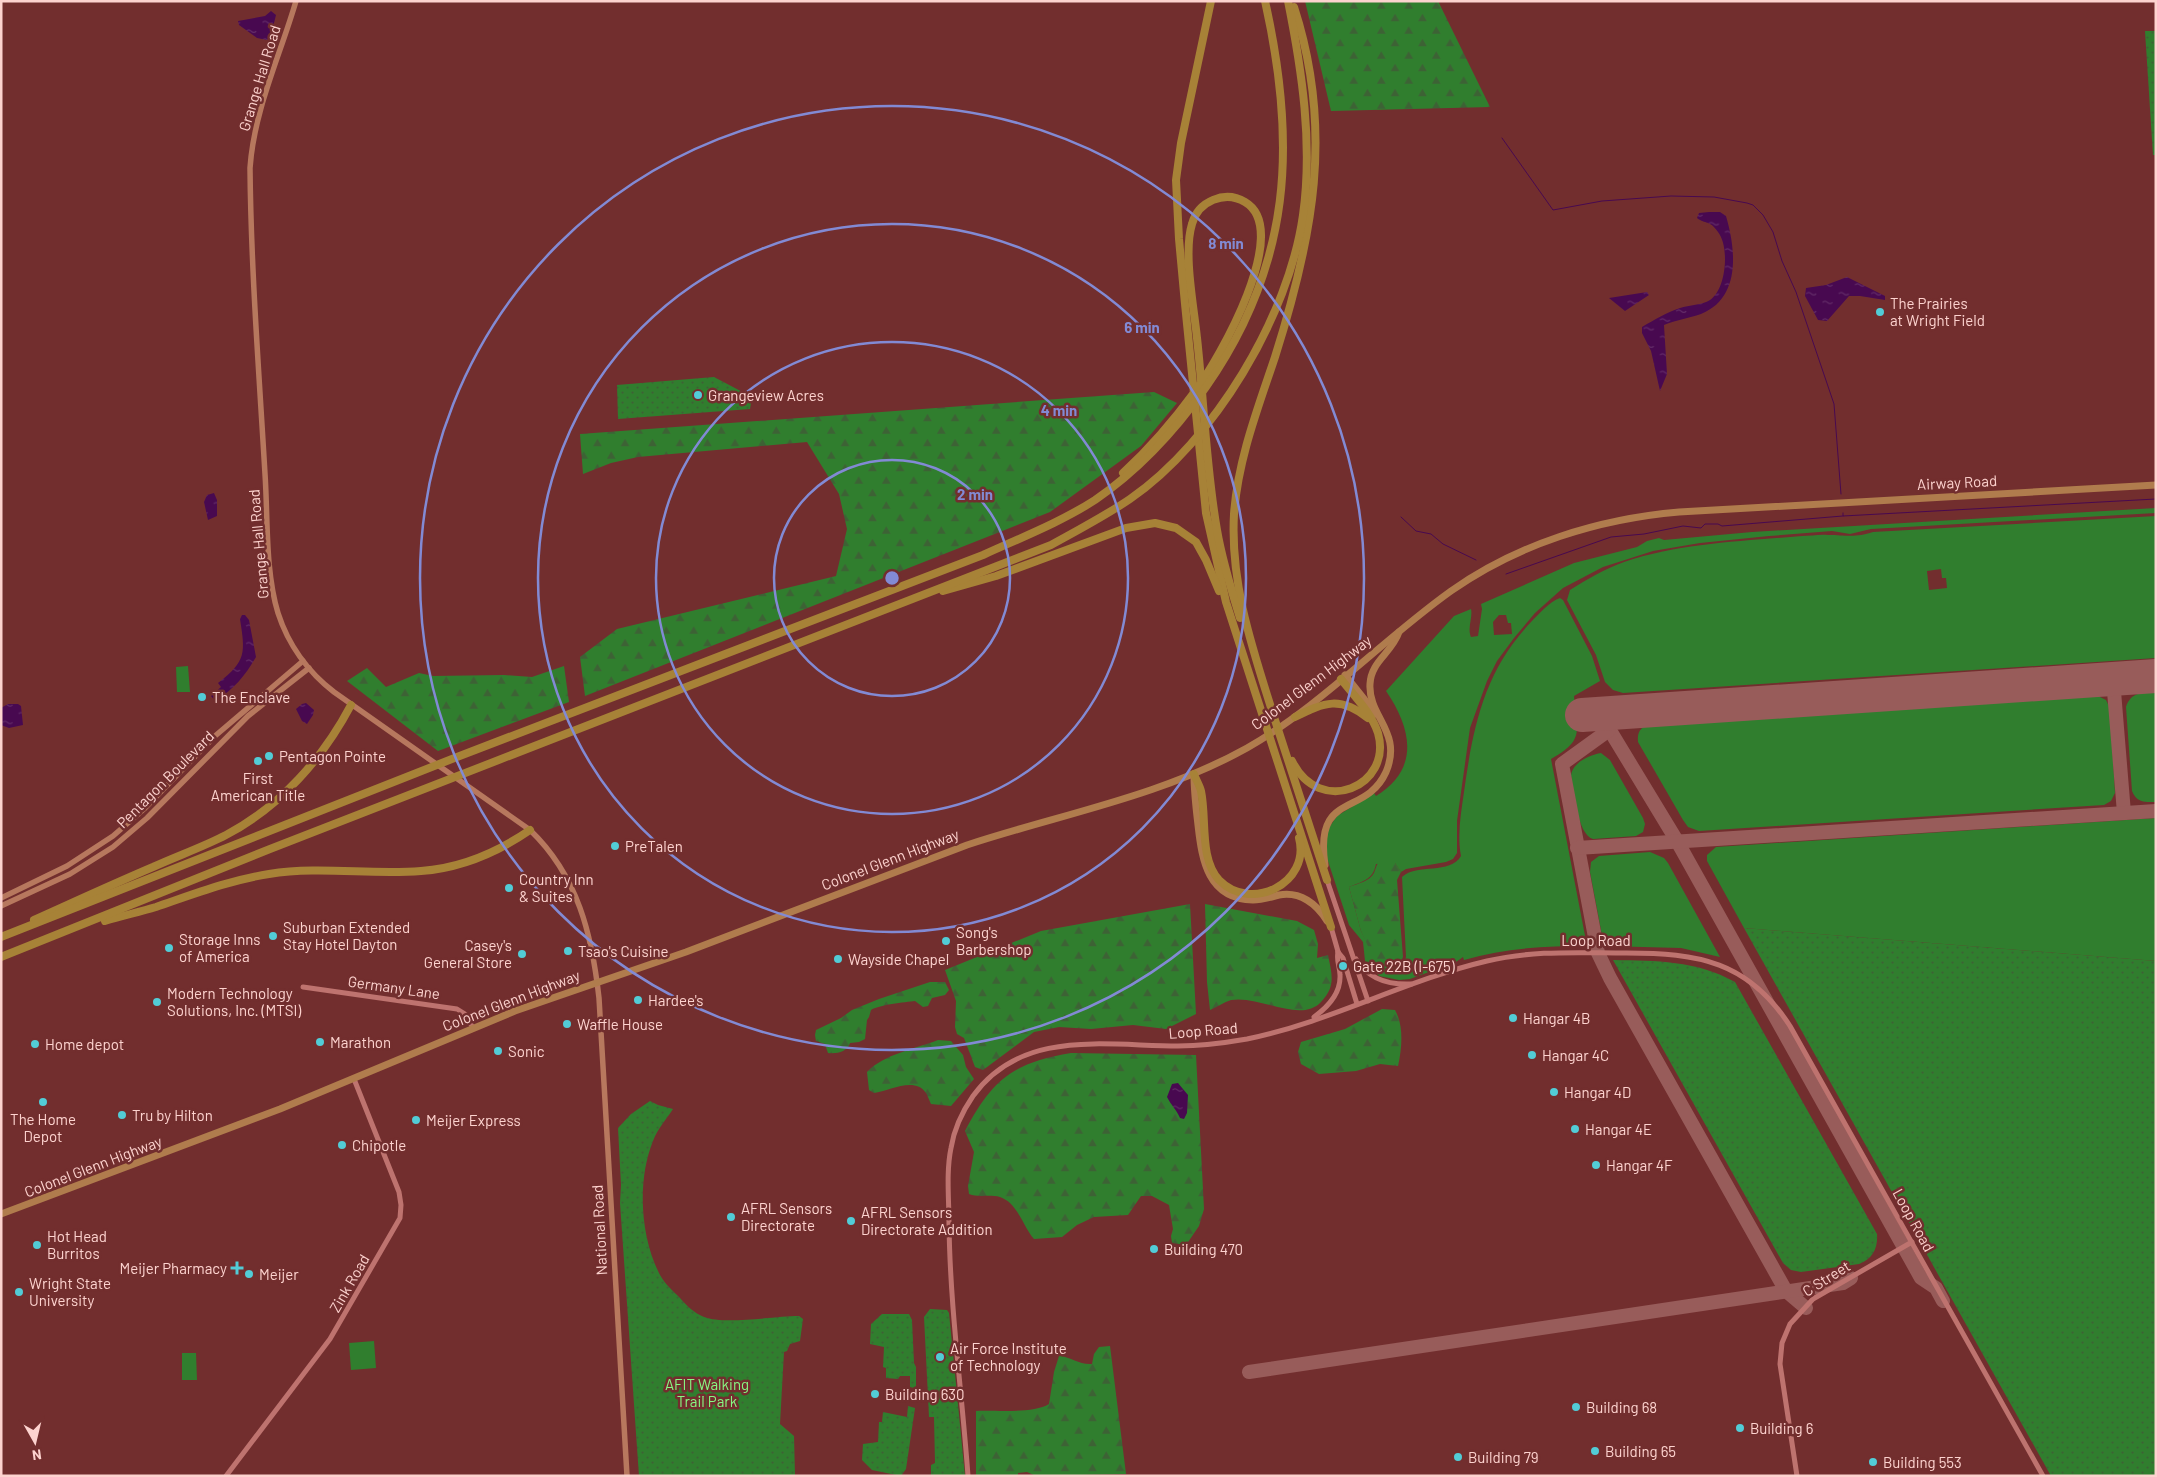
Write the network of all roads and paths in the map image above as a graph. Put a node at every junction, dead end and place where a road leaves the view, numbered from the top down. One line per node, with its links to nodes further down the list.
1 (296, 1): 12 (main road, Grange Hall Road)
2 (1211, 1): 8 (highway)
3 (1264, 1): 6 (highway)
4 (1290, 1): 9 (highway); 11 (highway)
5 (2156, 485): 7 (main road, Airway Road)
6 (1094, 500): 11 (highway); 28 (highway)
7 (1760, 506): 10 (main road, Colonel Glenn Highway)
8 (1226, 602): 9 (highway); 21 (highway)
9 (893, 605): 27 (highway)
10 (1399, 632): 14 (main road, Colonel Glenn Highway); 17 (main road)
11 (1248, 634): 19 (highway)
12 (304, 662): 13 (main road, Grange Hall Road); 24 (main road, Pentagon Boulevard)
13 (309, 668): 15 (main road, Grange Hall Road); 25 (main road, Pentagon Boulevard)
14 (1343, 677): 16 (main road, Colonel Glenn Highway); 17 (main road); 18 (highway)
15 (351, 705): 22 (main road, Grange Hall Road); 28 (highway)
16 (1295, 716): 18 (highway); 20 (main road, Colonel Glenn Highway)
17 (1380, 716): 23 (main road)
18 (1372, 721): 19 (highway)
19 (1284, 748): 23 (highway)
20 (1194, 774): 21 (highway); 26 (main road); 34 (main road, Colonel Glenn Highway)
21 (1297, 818): 26 (highway)
22 (530, 830): 27 (highway); 34 (main road, Grange Hall Road)
23 (1327, 880): 29 (street)
24 (1, 898)
25 (1, 906)
26 (1331, 927): 30 (street)
27 (72, 930): 31 (highway)
28 (1, 936)
29 (1350, 948): 36 (street); 38 (street)
30 (1338, 952): 32 (street); 33 (street); 35 (street)
31 (1, 956)
32 (1344, 973): 33 (street); 35 (street)
33 (1349, 978): 39 (street)
34 (597, 982): 41 (main road, Colonel Glenn Highway); 46 (main road, National Road)
35 (1340, 982): 40 (street)
36 (1416, 984): 38 (street, Loop Road); 44 (street, Loop Road)
37 (303, 987): 41 (street, Germany Lane)
38 (1368, 1001): 39 (street, Loop Road)
39 (1357, 1004): 40 (street, Loop Road)
40 (1309, 1020): 47 (street, Loop Road)
41 (473, 1028): 42 (main road, Colonel Glenn Highway)
42 (354, 1079): 43 (main road, Colonel Glenn Highway); 45 (street, Zink Road)
43 (1, 1214)
44 (1912, 1242): 48 (street, C Street); 49 (street, Loop Road)
45 (226, 1476)
46 (627, 1476)
47 (968, 1476)
48 (1797, 1476)
49 (2043, 1476)

